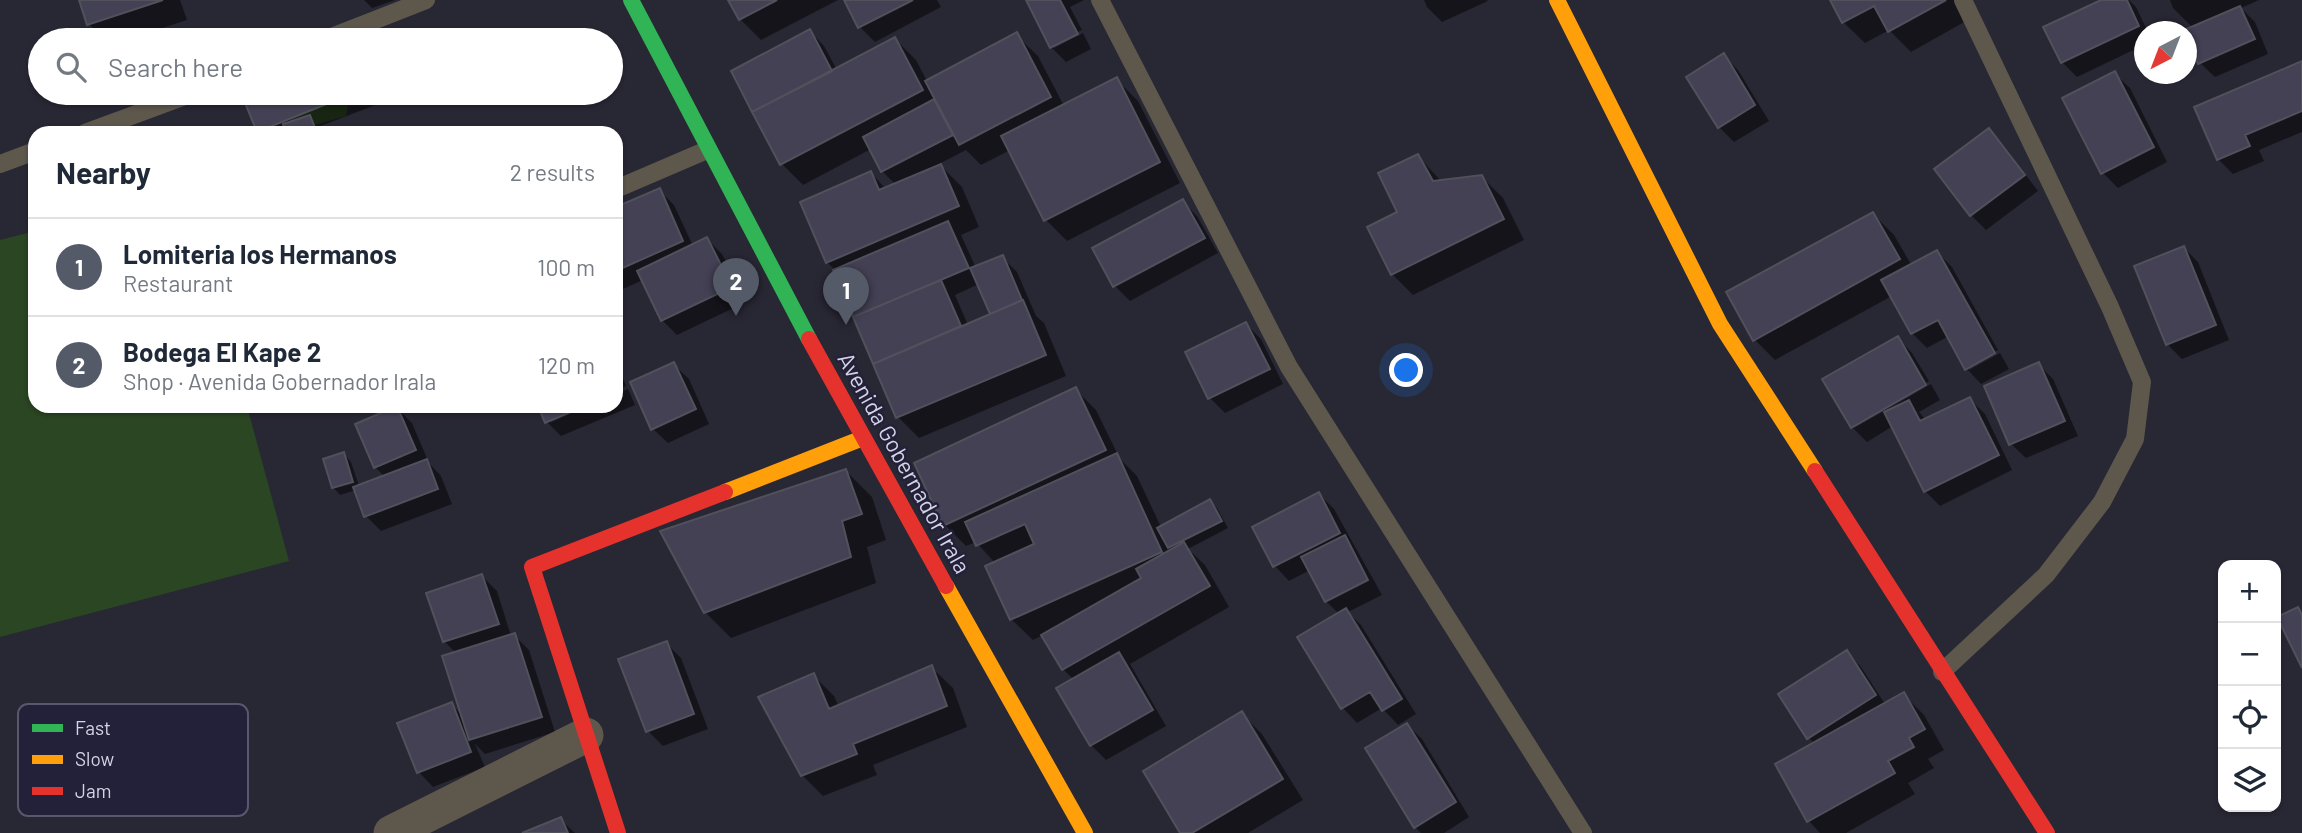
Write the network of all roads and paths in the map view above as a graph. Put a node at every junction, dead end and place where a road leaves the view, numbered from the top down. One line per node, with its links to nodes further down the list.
1 (426, 0): 6 (lane)
2 (631, 0): 9 (street, Avenida Gobernador Irala)
3 (1100, 0): 19 (lane)
4 (1557, 0): 14 (street)
5 (1963, 0): 14 (lane)
6 (355, 28)
7 (160, 105): 8 (lane)
8 (104, 126)
9 (707, 150): 12 (lane); 13 (street, Avenida Gobernador Irala)
10 (28, 154): 11 (lane)
11 (0, 164)
12 (623, 186)
13 (863, 438): 15 (street); 18 (street, Avenida Gobernador Irala)
14 (1942, 672): 20 (street)
15 (586, 735): 16 (street); 17 (street)
16 (391, 833)
17 (618, 833)
18 (1085, 833)
19 (1583, 833)
20 (2047, 833)

